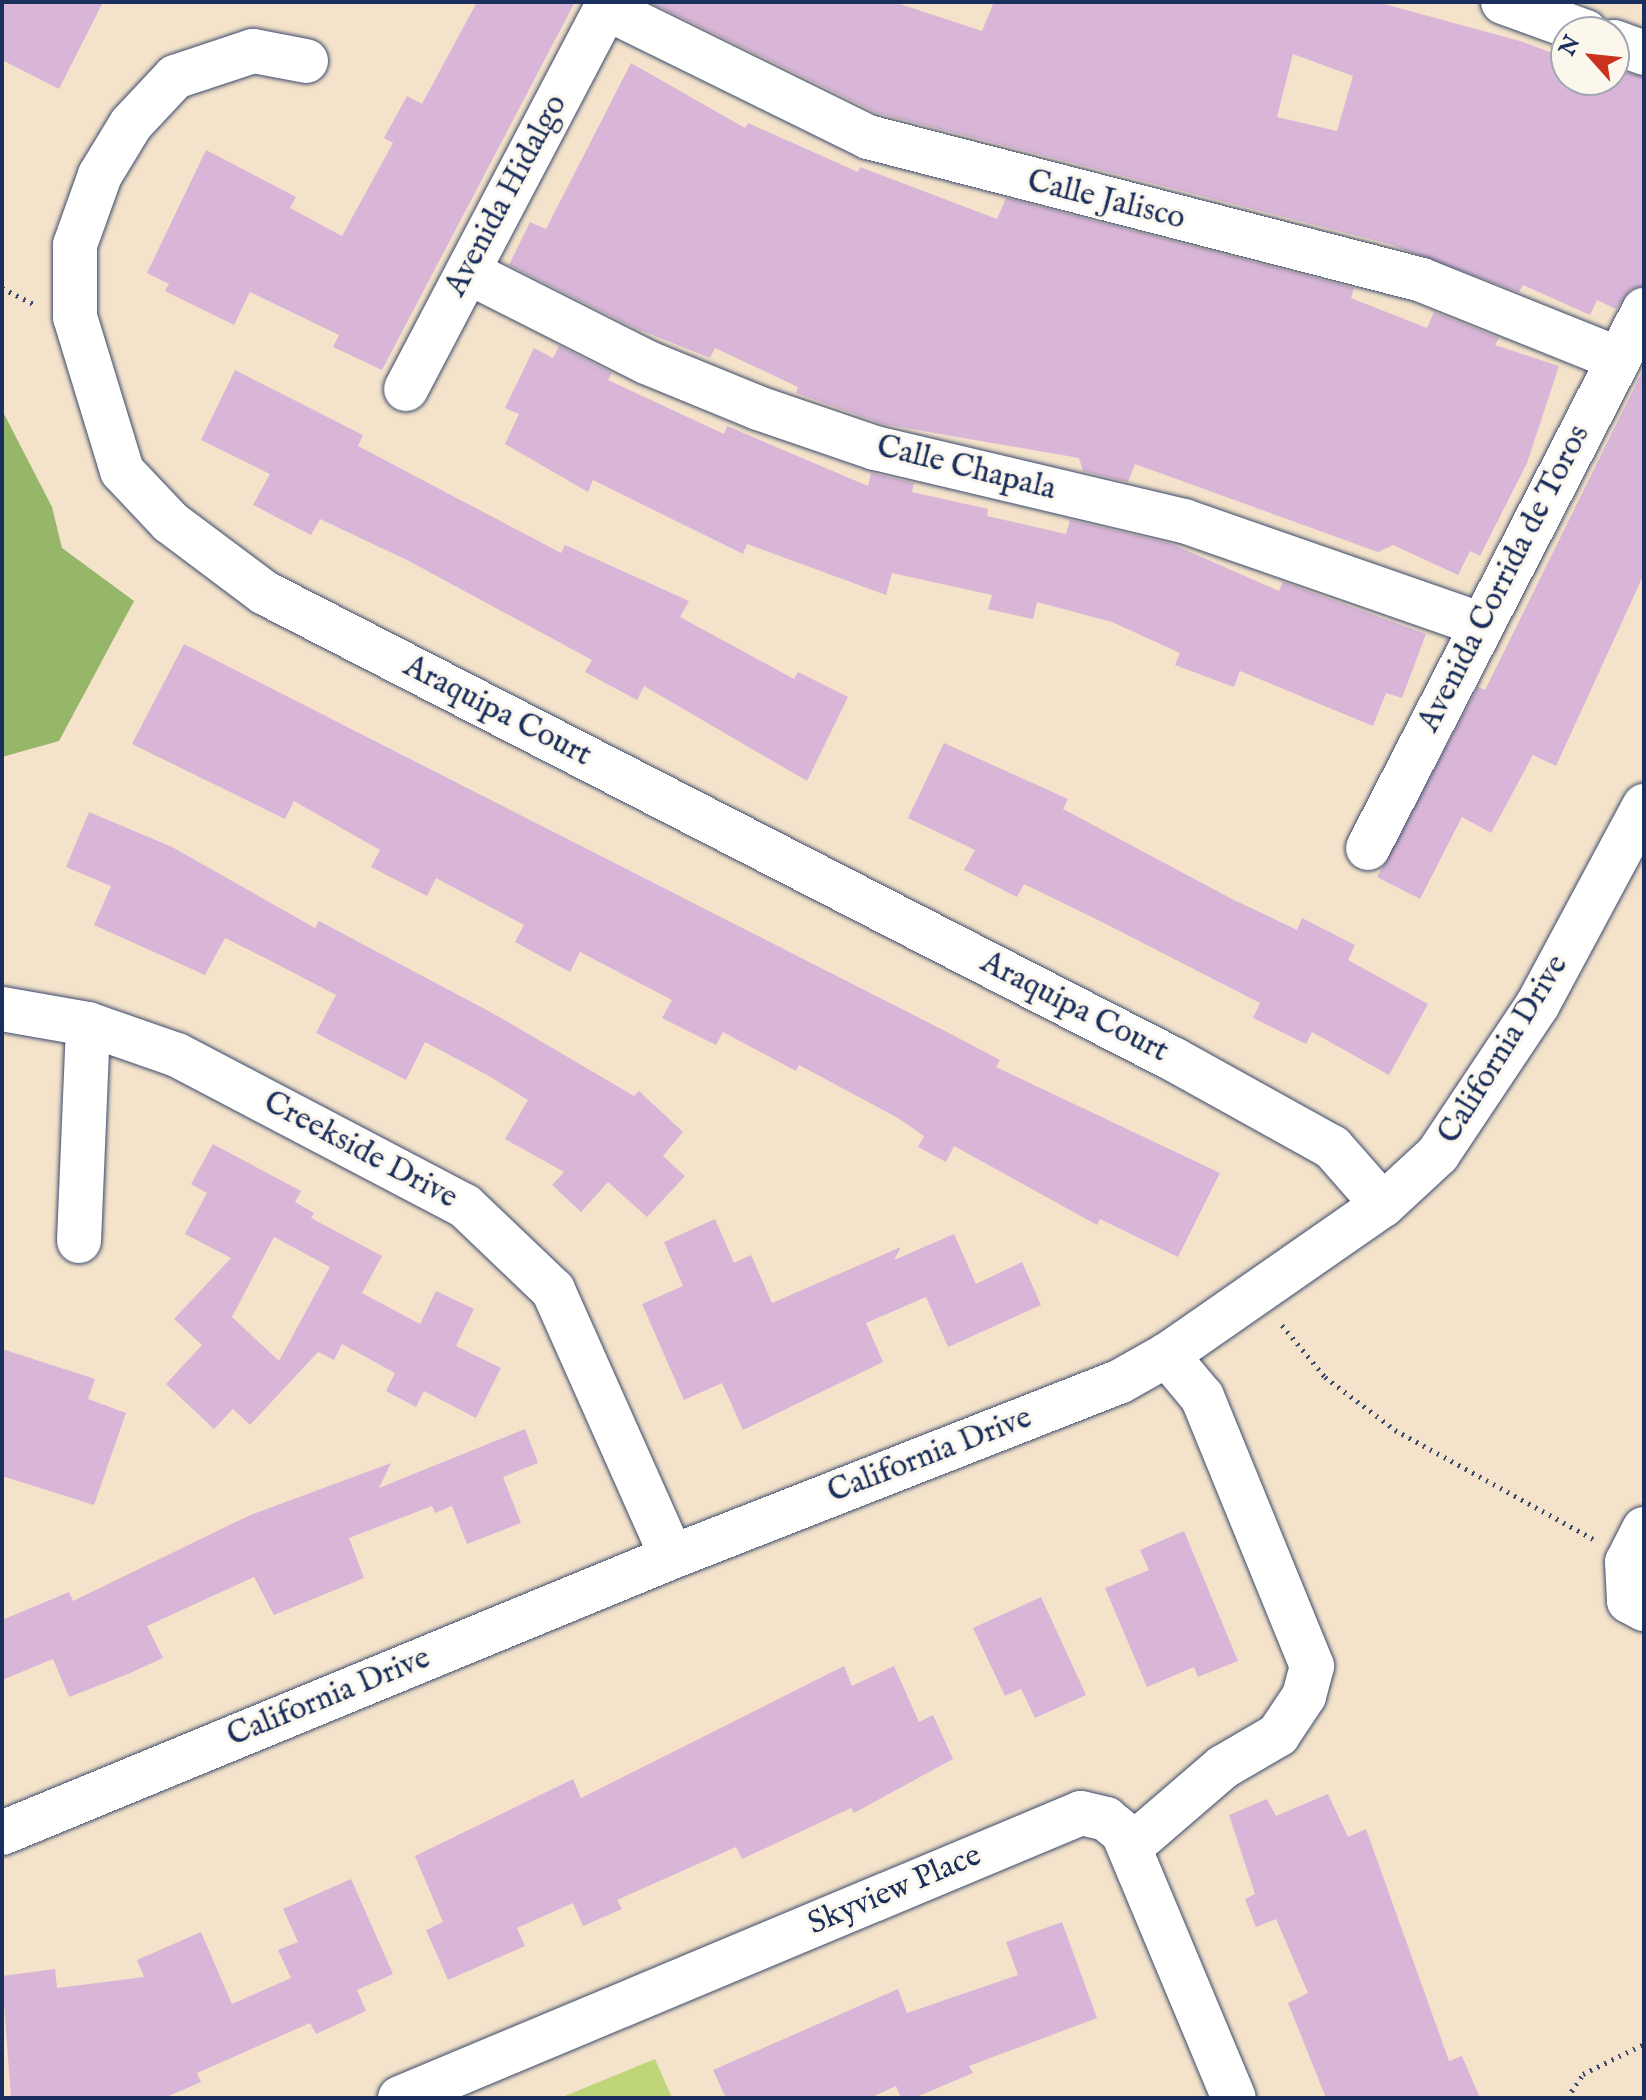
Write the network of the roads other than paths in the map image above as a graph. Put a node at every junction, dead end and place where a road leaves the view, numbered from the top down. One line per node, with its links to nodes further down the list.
1 (1503, 2): 3 (street)
2 (608, 5): 5 (street, Avenida Hidalgo); 7 (street, Calle Jalisco)
3 (1550, 19)
4 (306, 61): 14 (street, Araquipa Court)
5 (468, 272): 8 (street, Avenida Hidalgo); 9 (street, Calle Chapala)
6 (1644, 310): 7 (street, Avenida Corrida de Toros)
7 (1619, 359): 9 (street, Avenida Corrida de Toros)
8 (406, 389)
9 (1480, 624): 11 (street, Avenida Corrida de Toros)
10 (1644, 806): 14 (street, California Drive)
11 (1368, 848)
12 (2, 1009): 13 (street, Creekside Drive)
13 (88, 1024): 15 (street); 17 (street, Creekside Drive)
14 (1383, 1205): 16 (street, California Drive)
15 (79, 1241)
16 (1167, 1355): 17 (street, California Drive); 19 (street)
17 (672, 1557): 18 (street, California Drive)
18 (2, 1833)
19 (1130, 1847): 20 (street, Skyview Place); 21 (street, Skyview Place)
20 (400, 2098)
21 (1234, 2098)

